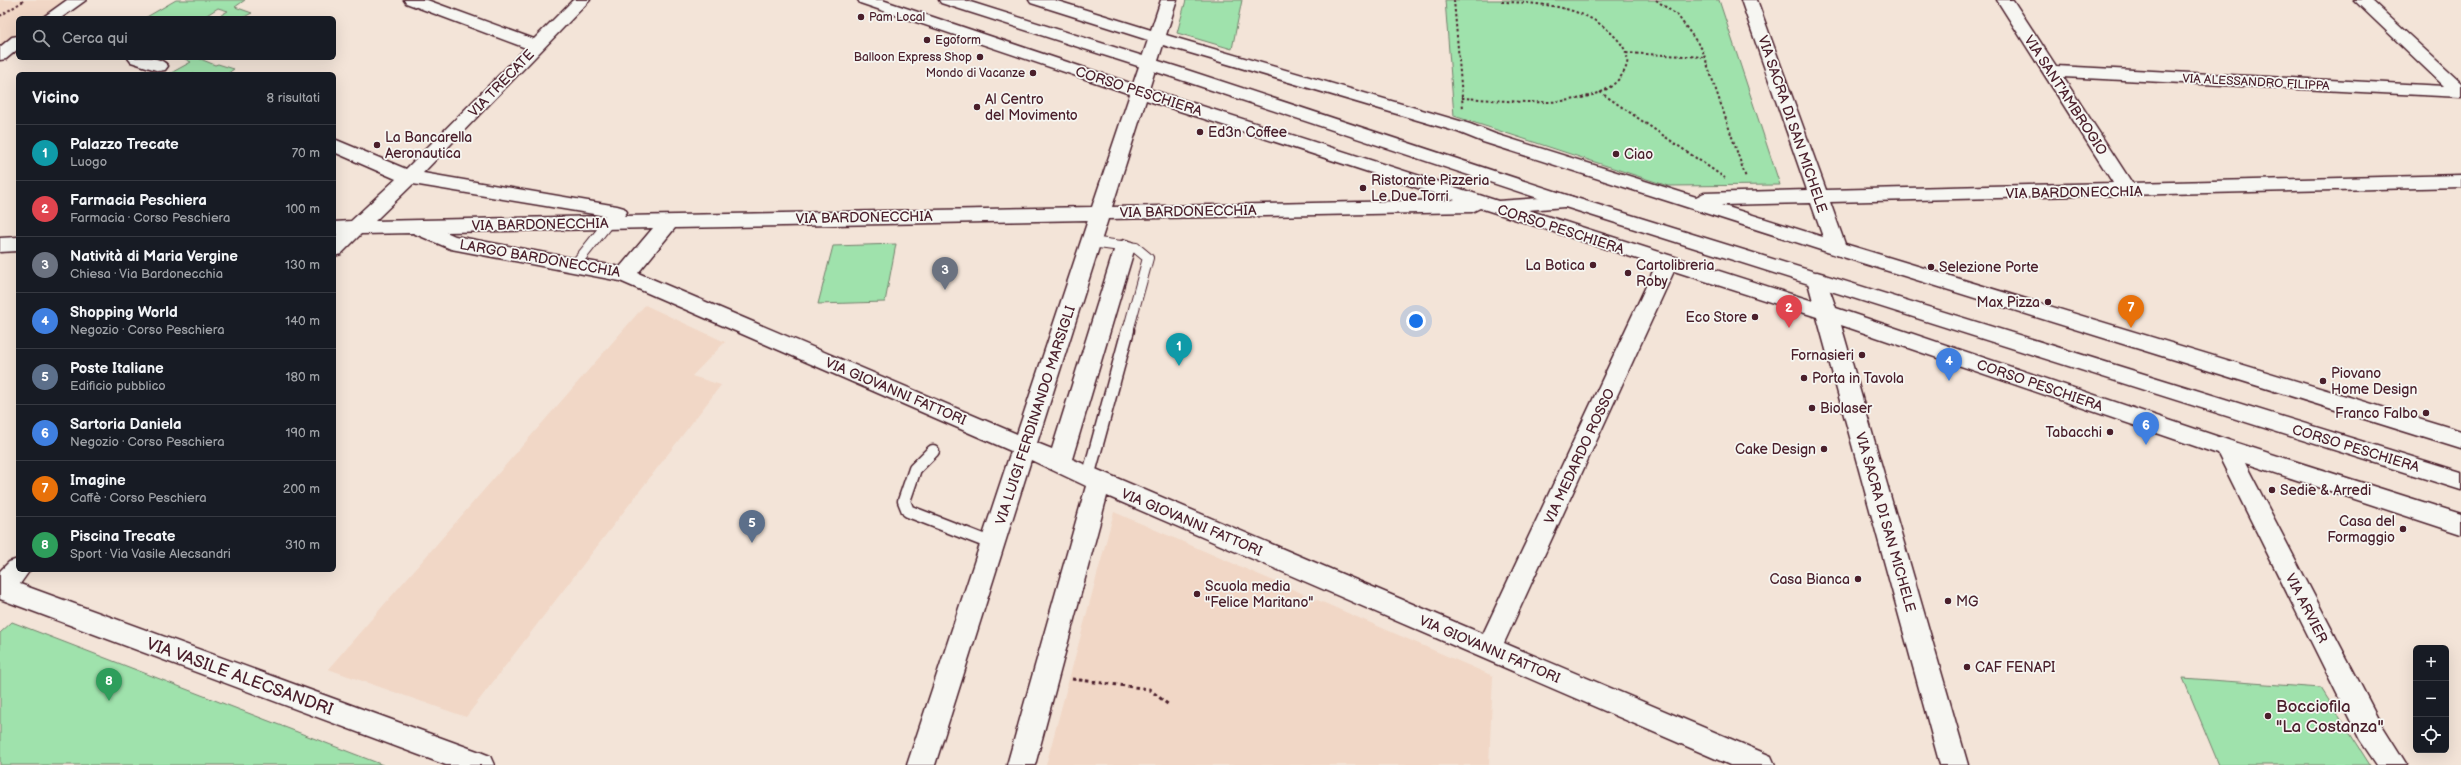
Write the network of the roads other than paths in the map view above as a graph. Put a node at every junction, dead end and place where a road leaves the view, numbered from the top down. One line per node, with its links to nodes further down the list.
1 (78, 0): 11 (street)
2 (412, 0): 14 (street)
3 (582, 0): 14 (street, VIA TRECATE)
4 (866, 0): 20 (street, CORSO PESCHIERA)
5 (947, 0): 17 (street, CORSO PESCHIERA)
6 (1037, 0): 12 (street)
7 (1169, 0): 12 (street, VIA LUIGI FERDINANDO MARSIGLI)
8 (1749, 0): 27 (street, VIA SACRA DI SAN MICHELE)
9 (2004, 0): 19 (street, VIA SANT'AMBROGIO)
10 (2362, 0): 21 (street)
11 (53, 16)
12 (1157, 38): 17 (street, VIA LUIGI FERDINANDO MARSIGLI); 28 (street)
13 (16, 43): 15 (street)
14 (536, 46): 24 (street, VIA TRECATE)
15 (0, 55)
16 (142, 60): 18 (street)
17 (1149, 64): 20 (street, VIA LUIGI FERDINANDO MARSIGLI); 29 (street, CORSO PESCHIERA)
18 (159, 66)
19 (2051, 71): 21 (street, VIA ALESSANDRO FILIPPA); 26 (street, VIA SANT'AMBROGIO)
20 (1140, 92): 23 (street, CORSO PESCHIERA); 32 (street, VIA LUIGI FERDINANDO MARSIGLI)
21 (2461, 92)
22 (336, 146): 24 (street)
23 (1389, 173): 30 (street, CORSO PESCHIERA); 31 (street)
24 (409, 177): 33 (street); 35 (street, VIA TRECATE)
25 (2461, 181): 26 (street, VIA BARDONECCHIA)
26 (2127, 190): 27 (street, VIA BARDONECCHIA)
27 (1819, 197): 28 (street, VIA BARDONECCHIA); 43 (street, VIA SACRA DI SAN MICHELE)
28 (1687, 199): 43 (street)
29 (1569, 202): 30 (street, VIA BARDONECCHIA); 47 (street, CORSO PESCHIERA)
30 (1490, 206): 31 (street, VIA BARDONECCHIA); 44 (street, CORSO PESCHIERA)
31 (1393, 207): 32 (street, VIA BARDONECCHIA)
32 (1101, 212): 33 (street, VIA BARDONECCHIA); 38 (street, VIA LUIGI FERDINANDO MARSIGLI)
33 (670, 221): 34 (street, VIA BARDONECCHIA); 46 (street, LARGO BARDONECCHIA)
34 (609, 222): 36 (street, VIA BARDONECCHIA); 45 (lane)
35 (356, 226): 36 (street, VIA BARDONECCHIA); 37 (street, VIA BARDONECCHIA); 42 (street, VIA TRECATE)
36 (412, 226): 45 (street, LARGO BARDONECCHIA)
37 (336, 228)
38 (1091, 242): 41 (lane); 50 (street, VIA LUIGI FERDINANDO MARSIGLI)
39 (16, 244): 40 (street)
40 (0, 245)
41 (1125, 246): 53 (street); 54 (lane)
42 (336, 247)
43 (1837, 248): 49 (street)
44 (1667, 264): 48 (street, CORSO PESCHIERA); 60 (street, VIA MEDARDO ROSSO)
45 (574, 266): 46 (street, LARGO BARDONECCHIA)
46 (625, 275): 50 (street, VIA GIOVANNI FATTORI)
47 (1818, 279): 48 (street, VIA SACRA DI SAN MICHELE); 55 (street, CORSO PESCHIERA)
48 (1826, 313): 51 (street, CORSO PESCHIERA); 65 (street, VIA SACRA DI SAN MICHELE)
49 (2461, 440)
50 (1025, 447): 53 (street, VIA GIOVANNI FATTORI); 57 (street, VIA LUIGI FERDINANDO MARSIGLI)
51 (2226, 448): 56 (street, CORSO PESCHIERA); 66 (street, VIA ARVIER)
52 (933, 451): 57 (lane)
53 (1059, 463): 54 (street, VIA GIOVANNI FATTORI)
54 (1093, 479): 60 (street, VIA GIOVANNI FATTORI); 63 (street)
55 (2461, 481)
56 (2461, 524)
57 (993, 544): 62 (street, VIA LUIGI FERDINANDO MARSIGLI)
58 (16, 572): 59 (street)
59 (0, 587): 61 (street, VIA VASILE ALECSANDRI)
60 (1490, 648): 64 (street, VIA GIOVANNI FATTORI)
61 (480, 765)
62 (921, 765)
63 (1021, 765)
64 (1761, 765)
65 (1954, 765)
66 (2393, 765)

